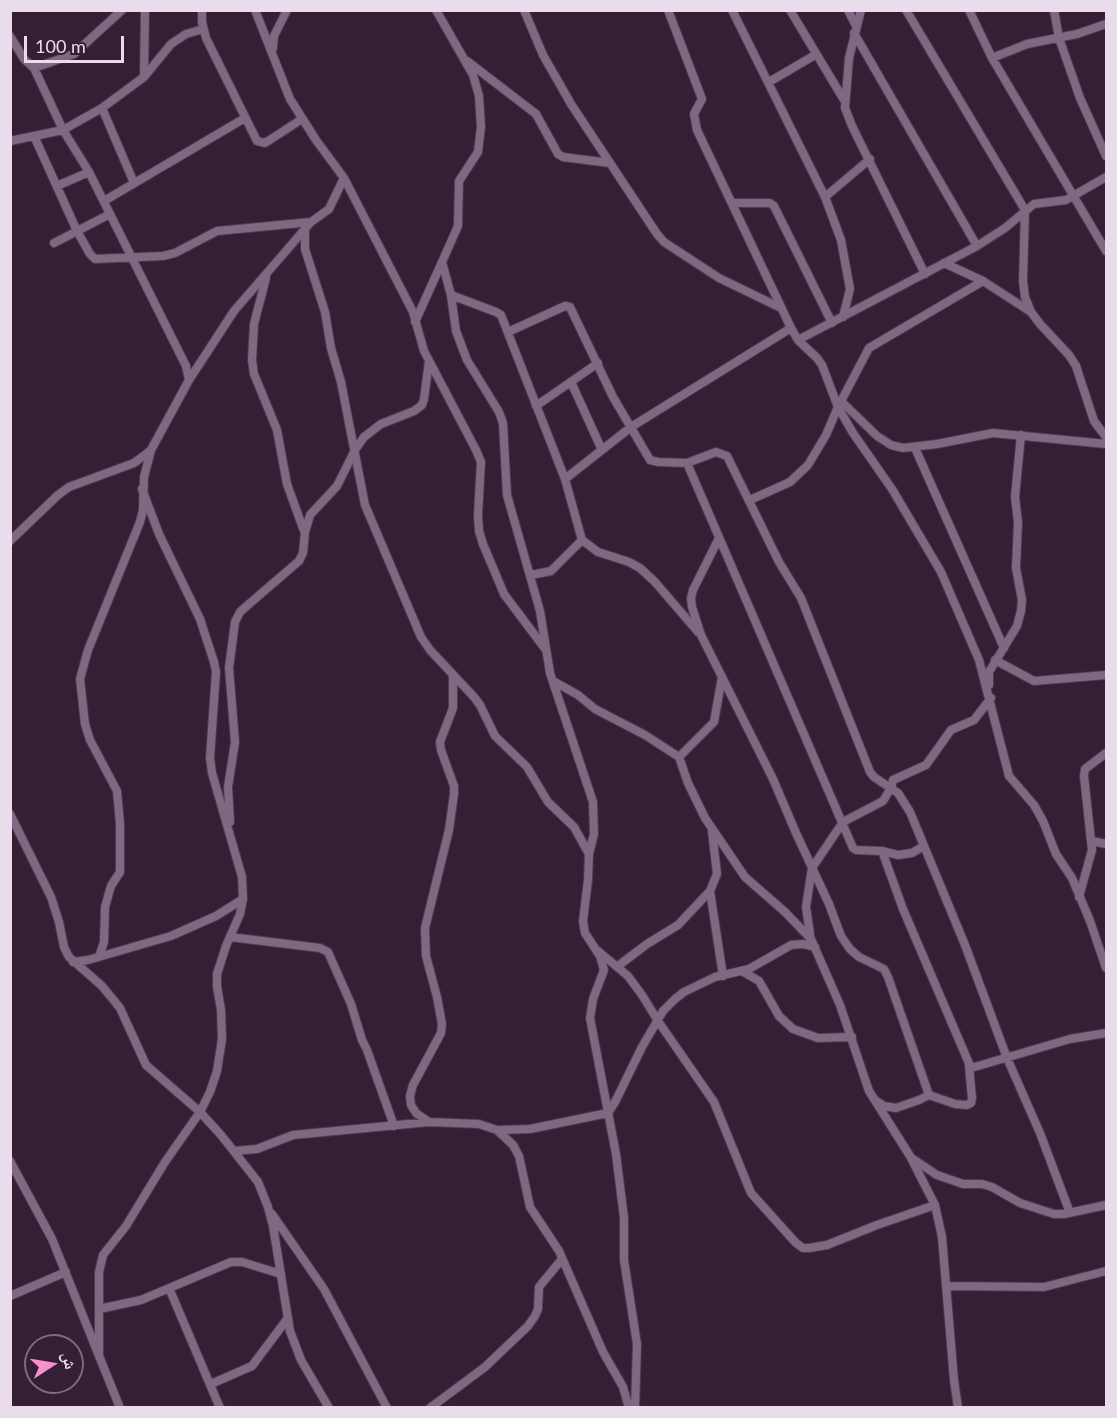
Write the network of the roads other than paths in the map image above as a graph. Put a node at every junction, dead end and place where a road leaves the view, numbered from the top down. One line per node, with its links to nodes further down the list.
1 (145, 10): 26 (street)
2 (202, 10): 17 (street)
3 (255, 10): 21 (street)
4 (287, 10): 21 (street)
5 (436, 10): 23 (street)
6 (524, 10): 37 (street)
7 (668, 10): 46 (street)
8 (732, 10): 27 (street)
9 (790, 10): 22 (street)
10 (849, 10): 18 (street)
11 (861, 10): 18 (street)
12 (906, 10): 47 (street)
13 (969, 10): 24 (street)
14 (1054, 10): 20 (street)
15 (119, 12): 25 (street)
16 (1106, 26): 20 (street)
17 (203, 29): 26 (street); 30 (street)
18 (855, 29): 28 (street); 53 (street)
19 (10, 36): 25 (street)
20 (1059, 38): 24 (street); 35 (street)
21 (273, 53): 31 (street)
22 (815, 55): 27 (street); 28 (street)
23 (464, 58): 37 (street); 56 (street)
24 (992, 58): 43 (street)
25 (34, 68): 32 (street)
26 (144, 77): 29 (street)
27 (769, 82): 44 (street)
28 (844, 100): 36 (street)
29 (102, 108): 32 (street); 41 (street)
30 (245, 117): 31 (street); 41 (street)
31 (302, 119): 40 (street)
32 (63, 130): 33 (street); 38 (street)
33 (34, 136): 34 (street); 42 (street)
34 (10, 141)
35 (1107, 156)
36 (870, 159): 44 (street); 59 (street)
37 (610, 163): 62 (street)
38 (89, 172): 42 (street); 45 (street)
39 (1107, 177): 43 (street)
40 (345, 178): 49 (street); 65 (street)
41 (134, 183): 45 (street)
42 (57, 186): 51 (street)
43 (1074, 196): 47 (street); 54 (street)
44 (825, 197): 64 (street)
45 (104, 201): 48 (street)
46 (733, 202): 62 (street); 66 (street)
47 (1025, 210): 53 (street); 63 (street)
48 (110, 214): 51 (street); 55 (street)
49 (311, 222): 50 (street); 55 (street)
50 (305, 230): 58 (street); 84 (street)
51 (77, 231): 52 (street); 55 (street)
52 (54, 243)
53 (977, 246): 57 (street)
54 (1107, 251)
55 (132, 258): 72 (street)
56 (442, 262): 61 (street); 65 (street)
57 (944, 263): 59 (street); 60 (street)
58 (267, 273): 72 (street); 90 (street)
59 (925, 274): 64 (street)
60 (983, 281): 63 (street); 74 (street)
61 (451, 295): 68 (street); 94 (street)
62 (781, 308): 67 (street)
63 (1032, 312): 76 (street)
64 (843, 316): 66 (street)
65 (415, 322): 70 (street)
66 (832, 322): 69 (street)
67 (791, 328): 69 (street); 78 (street)
68 (508, 332): 71 (street); 75 (street)
69 (798, 340): 74 (street)
70 (429, 361): 84 (street); 97 (street)
71 (598, 363): 73 (street); 78 (street)
72 (189, 380): 83 (street)
73 (571, 382): 75 (street); 85 (street)
74 (840, 404): 82 (street); 89 (street); 103 (street)
75 (536, 406): 87 (street)
76 (1094, 421): 77 (street); 80 (street)
77 (1107, 425)
78 (631, 427): 85 (street); 86 (street)
79 (1021, 435): 81 (street); 82 (street); 96 (street)
80 (1107, 437)
81 (1107, 444)
82 (915, 448): 96 (street)
83 (151, 450): 88 (street); 93 (street)
84 (355, 450): 90 (street); 99 (street)
85 (602, 450): 87 (street)
86 (687, 463): 89 (street); 91 (street)
87 (565, 479): 92 (street)
88 (142, 489): 110 (street); 124 (street)
89 (750, 500): 106 (street)
90 (305, 532): 110 (street)
91 (720, 538): 95 (street); 108 (street)
92 (582, 540): 94 (street); 95 (street)
93 (10, 541)
94 (531, 575): 97 (street)
95 (701, 635): 101 (street)
96 (1004, 648): 98 (street)
97 (547, 651): 102 (street)
98 (995, 660): 100 (street); 103 (street)
99 (453, 675): 115 (street); 139 (street)
100 (1107, 675)
101 (722, 677): 105 (street); 116 (street)
102 (553, 681): 105 (street); 115 (street)
103 (990, 698): 106 (street); 118 (street)
104 (1107, 753): 111 (street)
105 (680, 757): 109 (street)
106 (891, 788): 108 (street); 113 (street)
107 (10, 814): 125 (street)
108 (843, 822): 114 (street); 116 (street)
109 (712, 829): 117 (street); 121 (street)
110 (231, 835): 119 (street)
111 (1092, 841): 112 (street); 118 (street)
112 (1107, 844)
113 (924, 846): 114 (street); 133 (street)
114 (882, 851): 134 (street)
115 (589, 854): 123 (street)
116 (812, 868): 121 (street); 135 (street)
117 (710, 891): 126 (street); 129 (street)
118 (1079, 898): 127 (street)
119 (243, 899): 120 (street); 124 (street)
120 (230, 937): 137 (street); 140 (street)
121 (811, 939): 122 (street)
122 (815, 947): 128 (street); 132 (street)
123 (595, 949): 126 (street); 138 (street)
124 (99, 957): 125 (street)
125 (73, 962): 137 (street)
126 (618, 966): 130 (street)
127 (1107, 968)
128 (742, 971): 129 (street); 132 (street)
129 (723, 975): 130 (street)
130 (658, 1021): 138 (street); 145 (street)
131 (1107, 1033): 133 (street)
132 (852, 1037): 136 (street)
133 (1007, 1058): 134 (street); 148 (street)
134 (971, 1068): 135 (street)
135 (929, 1095): 136 (street)
136 (873, 1099): 143 (street)
137 (200, 1112): 142 (street); 156 (street)
138 (608, 1113): 141 (street); 166 (street)
139 (429, 1122): 140 (street); 141 (street)
140 (394, 1126): 142 (street)
141 (497, 1130): 149 (street)
142 (234, 1151): 147 (street)
143 (909, 1156): 145 (street); 148 (street)
144 (10, 1161): 151 (street)
145 (935, 1205): 153 (street)
146 (1107, 1205): 148 (street)
147 (268, 1207): 152 (street); 163 (street)
148 (1070, 1213)
149 (562, 1259): 164 (street); 165 (street)
150 (1107, 1271): 153 (street)
151 (66, 1272): 155 (street); 158 (street)
152 (281, 1274): 154 (street); 157 (street)
153 (947, 1286): 167 (street)
154 (169, 1288): 156 (street); 159 (street)
155 (10, 1296)
156 (99, 1309): 158 (street)
157 (288, 1318): 159 (street); 162 (street)
158 (99, 1353): 160 (street)
159 (211, 1384): 161 (street)
160 (120, 1407)
161 (220, 1407)
162 (329, 1407)
163 (387, 1407)
164 (430, 1407)
165 (629, 1407)
166 (635, 1407)
167 (958, 1407)

